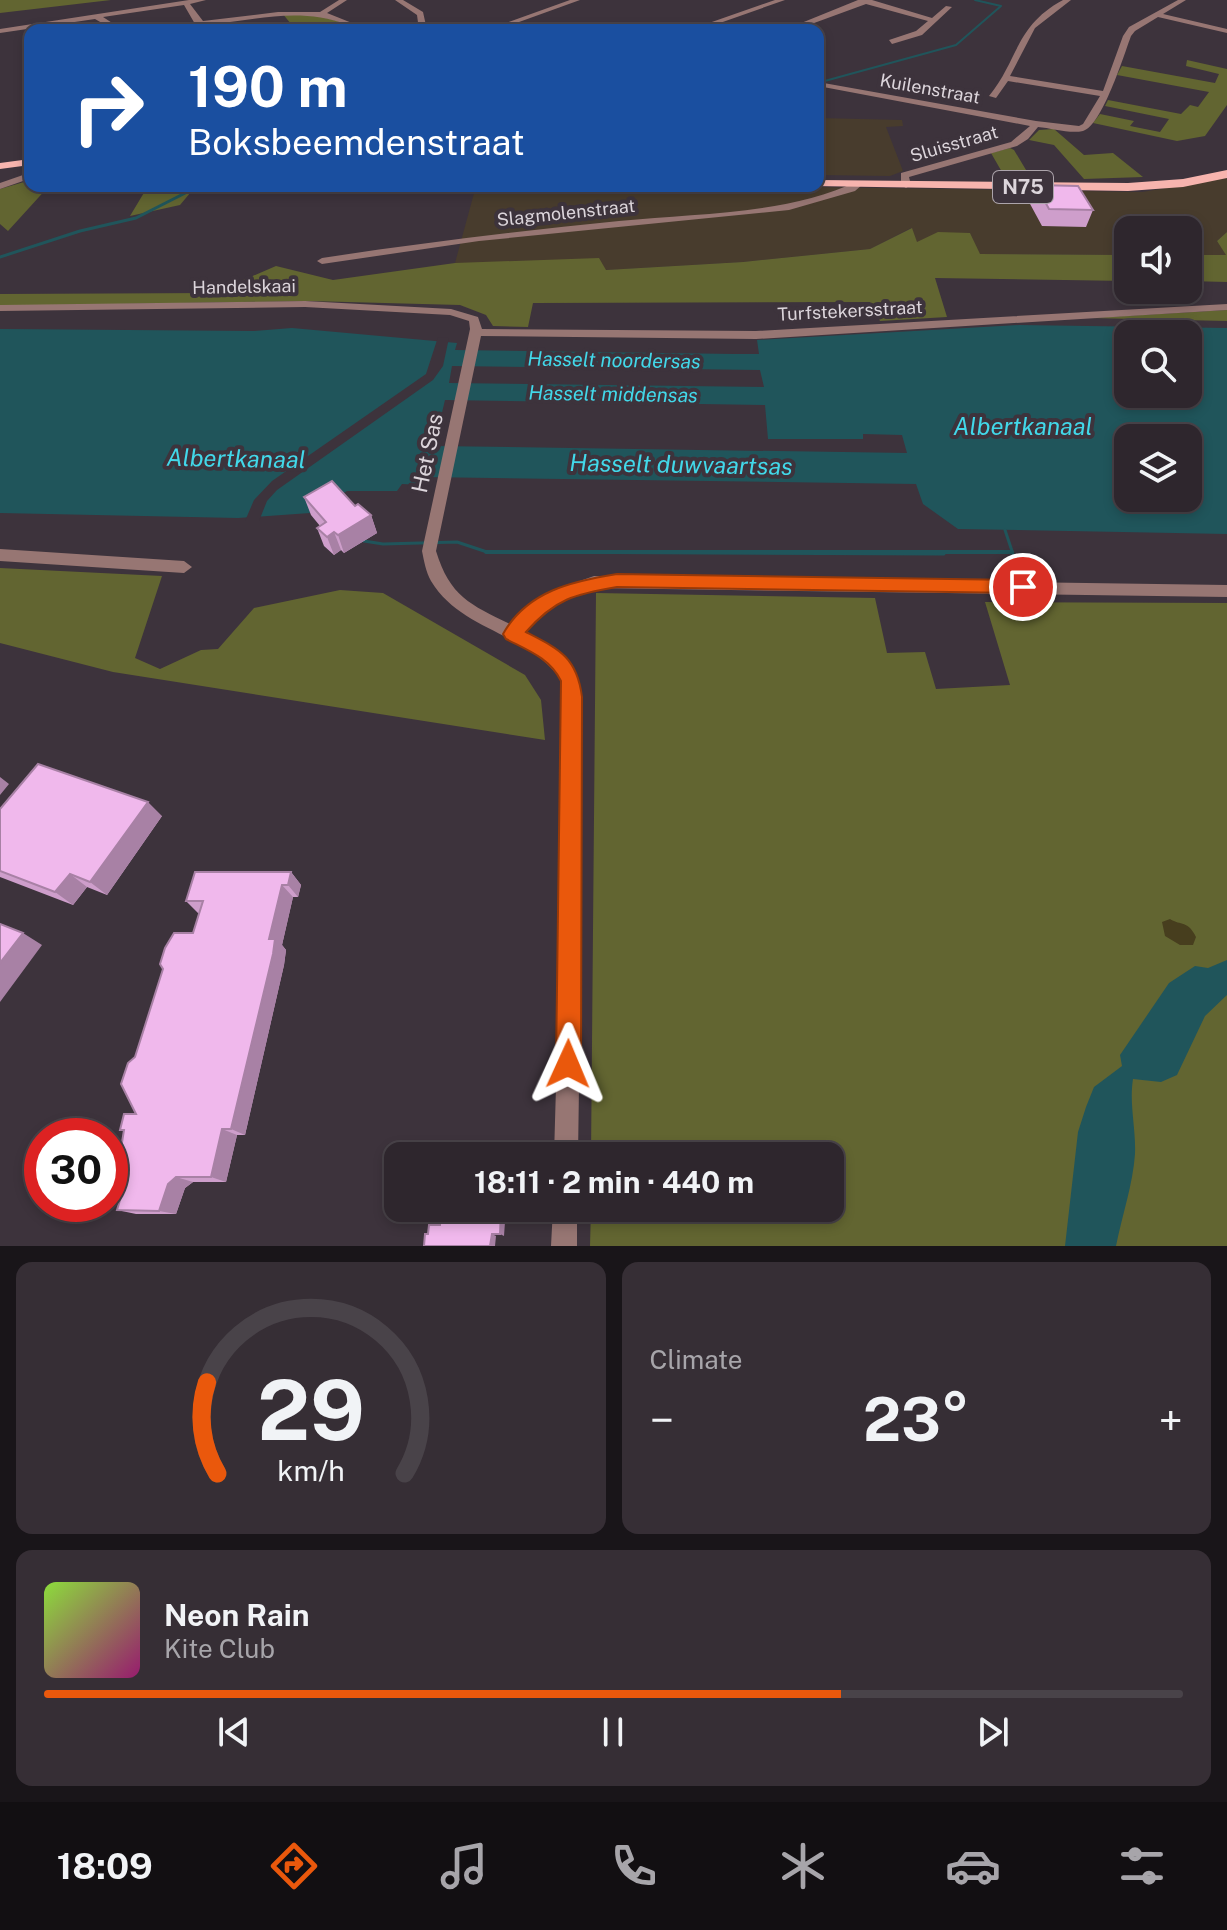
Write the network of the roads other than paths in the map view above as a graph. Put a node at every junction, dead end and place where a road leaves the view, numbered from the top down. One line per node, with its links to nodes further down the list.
1 (203, 0): 9 (street)
2 (344, 0): 11 (street)
3 (398, 0): 18 (street)
4 (577, 0): 19 (street)
5 (782, 0): 20 (street)
6 (865, 0): 14 (street); 21 (street)
7 (1068, 0): 28 (street)
8 (1183, 0): 12 (street)
9 (186, 3): 11 (street); 13 (street)
10 (948, 7): 14 (street)
11 (323, 12): 15 (street)
12 (1158, 15): 25 (street); 30 (street)
13 (96, 16): 16 (street); 17 (street)
14 (933, 20): 27 (street)
15 (348, 21)
16 (45, 24)
17 (109, 24)
18 (422, 24)
19 (507, 24)
20 (711, 24)
21 (803, 24)
22 (24, 27): 23 (street)
23 (19, 28): 24 (street); 26 (street)
24 (0, 31)
25 (1227, 31)
26 (24, 32)
27 (892, 42)
28 (1005, 78): 30 (street); 31 (street)
29 (824, 85): 32 (street, Kuilenstraat)
30 (1105, 94): 32 (street)
31 (993, 96)
32 (1036, 124): 39 (street, Sluisstraat)
33 (0, 168): 34 (main road)
34 (22, 171): 36 (street)
35 (1227, 174): 39 (main road, N75)
36 (0, 184)
37 (824, 184): 38 (main road, N75)
38 (858, 184): 39 (main road, N75); 40 (street, Slagmolenstraat)
39 (906, 185)
40 (322, 261)
41 (1227, 307): 43 (street, Turfstekersstraat)
42 (0, 308): 43 (street, Handelskaai)
43 (474, 336): 47 (street, Het Sas)
44 (0, 555): 45 (street)
45 (184, 567)
46 (1227, 591): 47 (street)
47 (513, 634): 48 (street)
48 (566, 1142)
49 (565, 1222): 50 (street)
50 (564, 1246)

